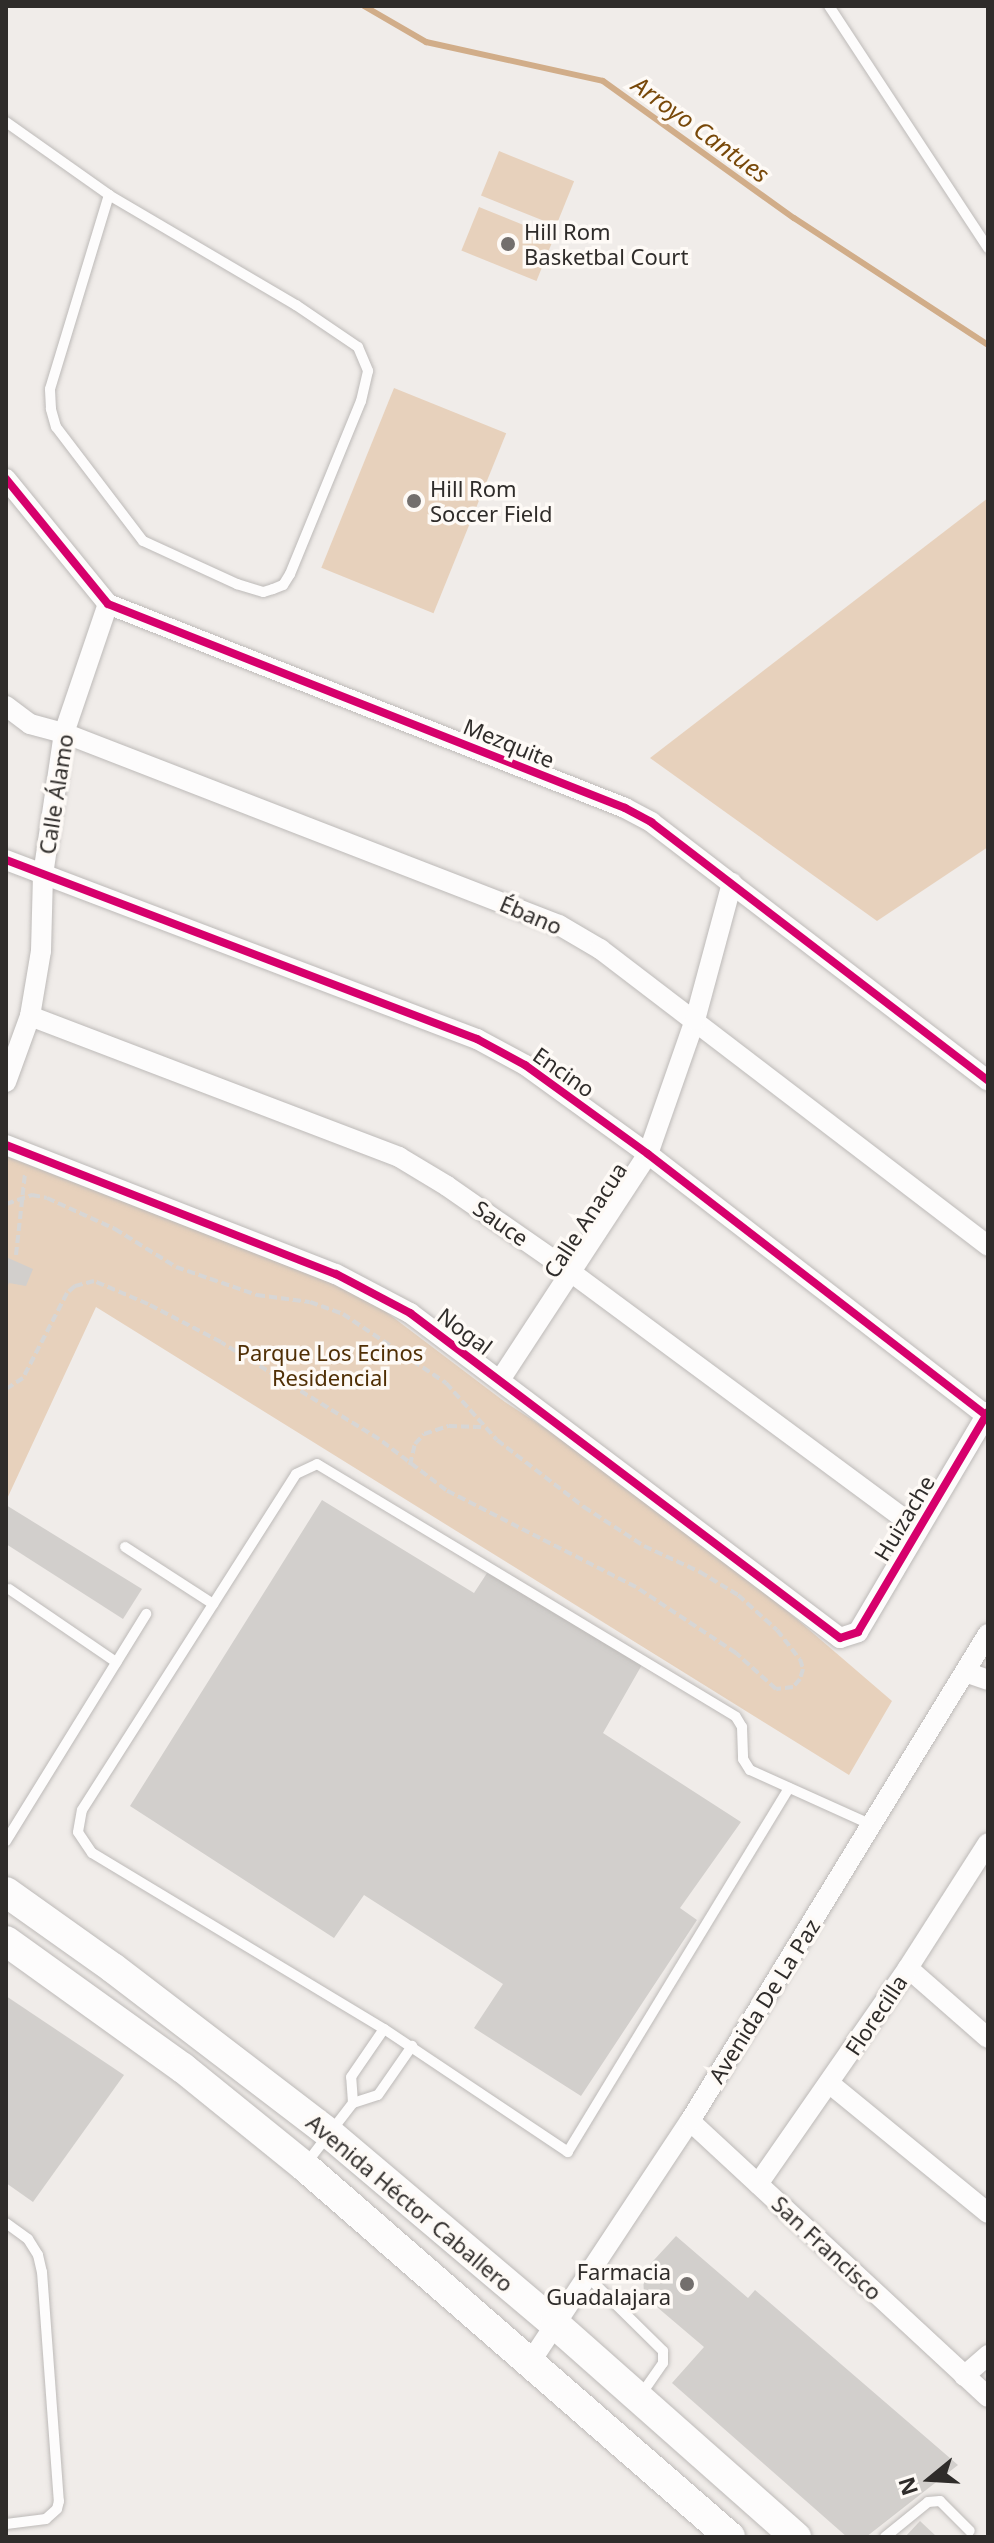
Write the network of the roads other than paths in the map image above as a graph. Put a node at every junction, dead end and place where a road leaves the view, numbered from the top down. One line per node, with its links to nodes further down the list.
1 (829, 6): 4 (lane)
2 (6, 122): 3 (lane)
3 (109, 195): 3 (lane)
4 (988, 248)
5 (6, 479): 6 (street, Mezquite)
6 (108, 604): 8 (street, Calle Álamo); 11 (street, Mezquite)
7 (6, 706): 8 (street, Ébano)
8 (64, 733): 10 (street, Calle Álamo); 13 (street, Ébano)
9 (6, 860): 10 (street, Encino)
10 (43, 875): 12 (street, Calle Álamo); 17 (street, Encino)
11 (732, 883): 13 (street, Calle Anacua); 14 (street, Mezquite)
12 (30, 1016): 15 (street, Calle Álamo); 19 (street, Sauce)
13 (695, 1020): 17 (street, Calle Anacua); 18 (street, Ébano)
14 (988, 1081)
15 (6, 1082)
16 (6, 1145): 20 (street, Nogal)
17 (648, 1154): 19 (street, Calle Anacua); 21 (street, Encino)
18 (988, 1246)
19 (572, 1273): 20 (street, Calle Anacua); 22 (street, Sauce)
20 (500, 1380): 27 (street, Nogal)
21 (987, 1415): 22 (street, Huizache)
22 (918, 1529): 27 (street, Huizache)
23 (125, 1547): 25 (lane)
24 (9, 1589): 29 (lane)
25 (213, 1604): 32 (lane); 39 (lane)
26 (146, 1614): 29 (lane)
27 (848, 1638)
28 (986, 1640): 30 (street, Avenida De La Paz)
29 (116, 1662): 34 (lane)
30 (965, 1672): 31 (street); 33 (street, Avenida De La Paz)
31 (988, 1680)
32 (789, 1788): 33 (lane); 41 (lane)
33 (872, 1825): 44 (street, Avenida De La Paz)
34 (6, 1841)
35 (985, 1851): 38 (street, Florecilla)
36 (6, 1892): 45 (main road, Avenida Héctor Caballero)
37 (6, 1941): 46 (main road, Avenida Héctor Caballero)
38 (908, 1968): 40 (street); 42 (street, Florecilla)
39 (384, 2029): 41 (lane); 43 (lane)
40 (988, 2038)
41 (412, 2046): 43 (lane)
42 (829, 2083): 47 (street, Florecilla); 48 (street)
43 (353, 2103): 45 (lane)
44 (690, 2121): 47 (street, San Francisco); 50 (street, Avenida De La Paz)
45 (330, 2134): 46 (lane); 51 (main road, Avenida Héctor Caballero)
46 (304, 2166): 53 (main road, Avenida Héctor Caballero)
47 (758, 2184): 54 (street, San Francisco)
48 (988, 2213)
49 (6, 2223): 57 (lane)
50 (587, 2276): 51 (street, Avenida De La Paz); 56 (lane)
51 (555, 2324): 53 (street, Avenida De La Paz); 56 (main road, Avenida Héctor Caballero)
52 (988, 2355): 54 (street)
53 (531, 2361): 60 (main road, Avenida Héctor Caballero)
54 (964, 2376): 55 (street, San Francisco)
55 (988, 2397)
56 (638, 2398): 59 (main road, Avenida Héctor Caballero)
57 (6, 2524)
58 (970, 2531): 61 (lane)
59 (790, 2535)
60 (730, 2537)
61 (885, 2537)

